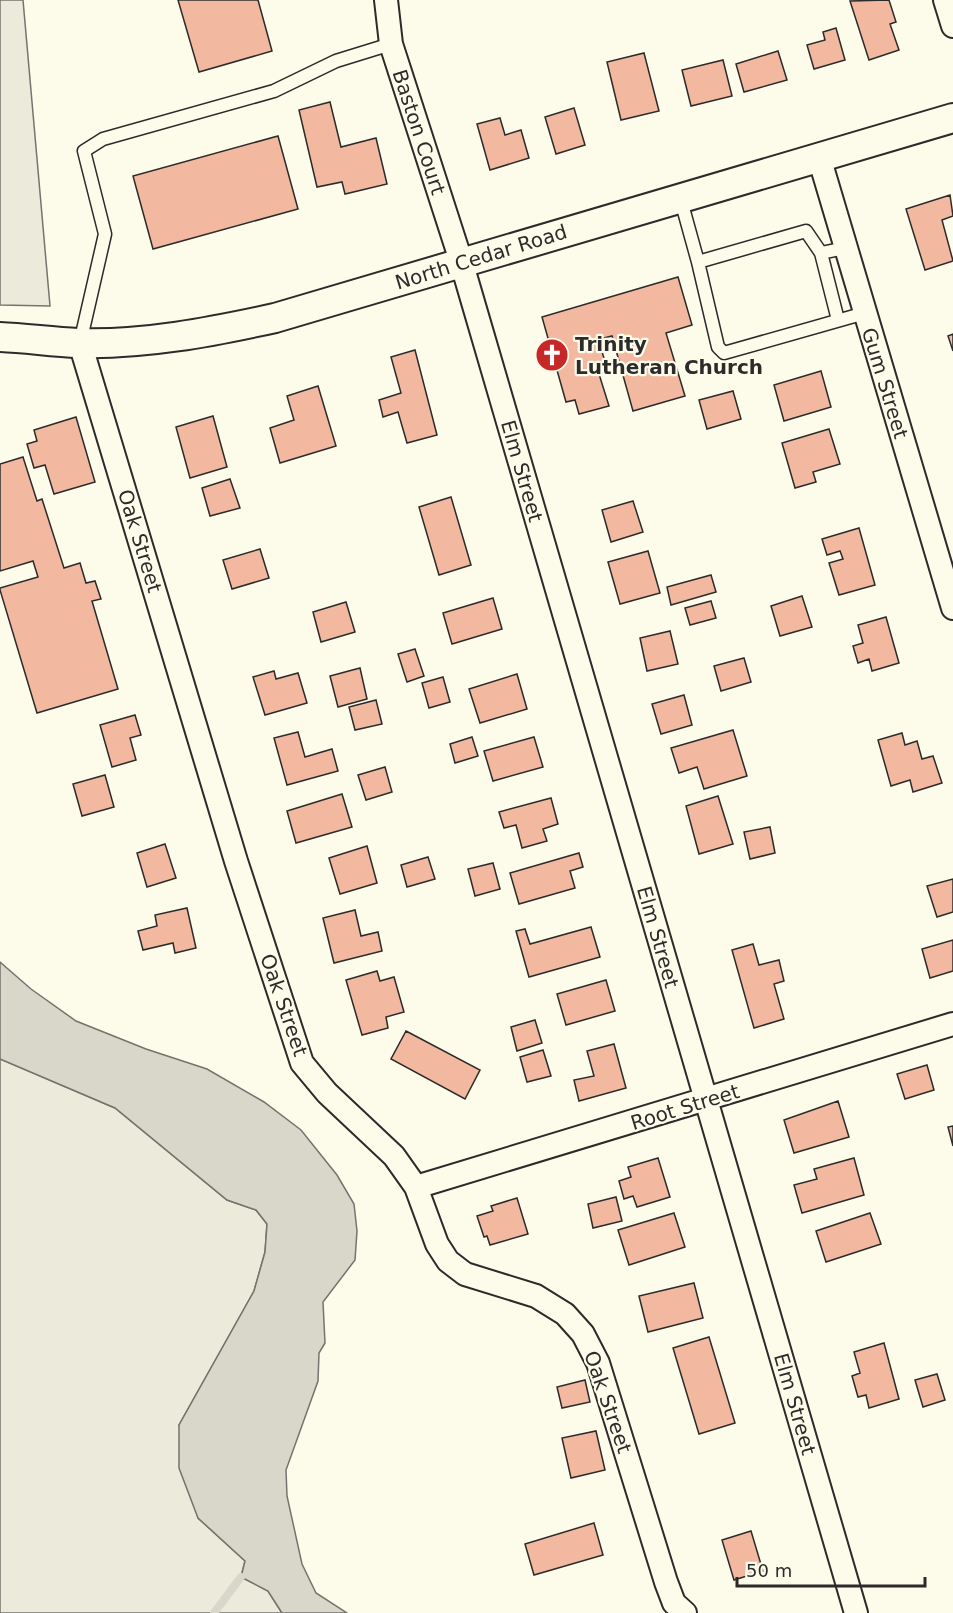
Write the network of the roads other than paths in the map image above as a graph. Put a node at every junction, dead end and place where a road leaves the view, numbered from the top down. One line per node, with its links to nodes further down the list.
1 (386, 0): 4 (street, Baston Court)
2 (945, 0): 3 (street)
3 (953, 26)
4 (391, 44): 10 (street, Baston Court); 15 (lane)
5 (953, 118): 6 (street, North Cedar Road)
6 (819, 157): 7 (street, North Cedar Road); 8 (street, Gum Street)
7 (680, 197): 10 (street, North Cedar Road); 11 (lane)
8 (845, 248): 9 (lane); 12 (street, Gum Street)
9 (820, 254): 11 (lane); 13 (lane)
10 (460, 261): 15 (street, North Cedar Road); 18 (street, Elm Street)
11 (698, 262): 13 (lane)
12 (865, 313): 13 (lane); 16 (street, Gum Street)
13 (838, 320)
14 (0, 337): 15 (street, North Cedar Road)
15 (80, 343): 19 (street, Oak Street)
16 (953, 608)
17 (953, 1024): 18 (street, Root Street)
18 (706, 1101): 19 (street, Root Street); 21 (street, Elm Street)
19 (416, 1187): 20 (street, Oak Street)
20 (685, 1613)
21 (856, 1613)

